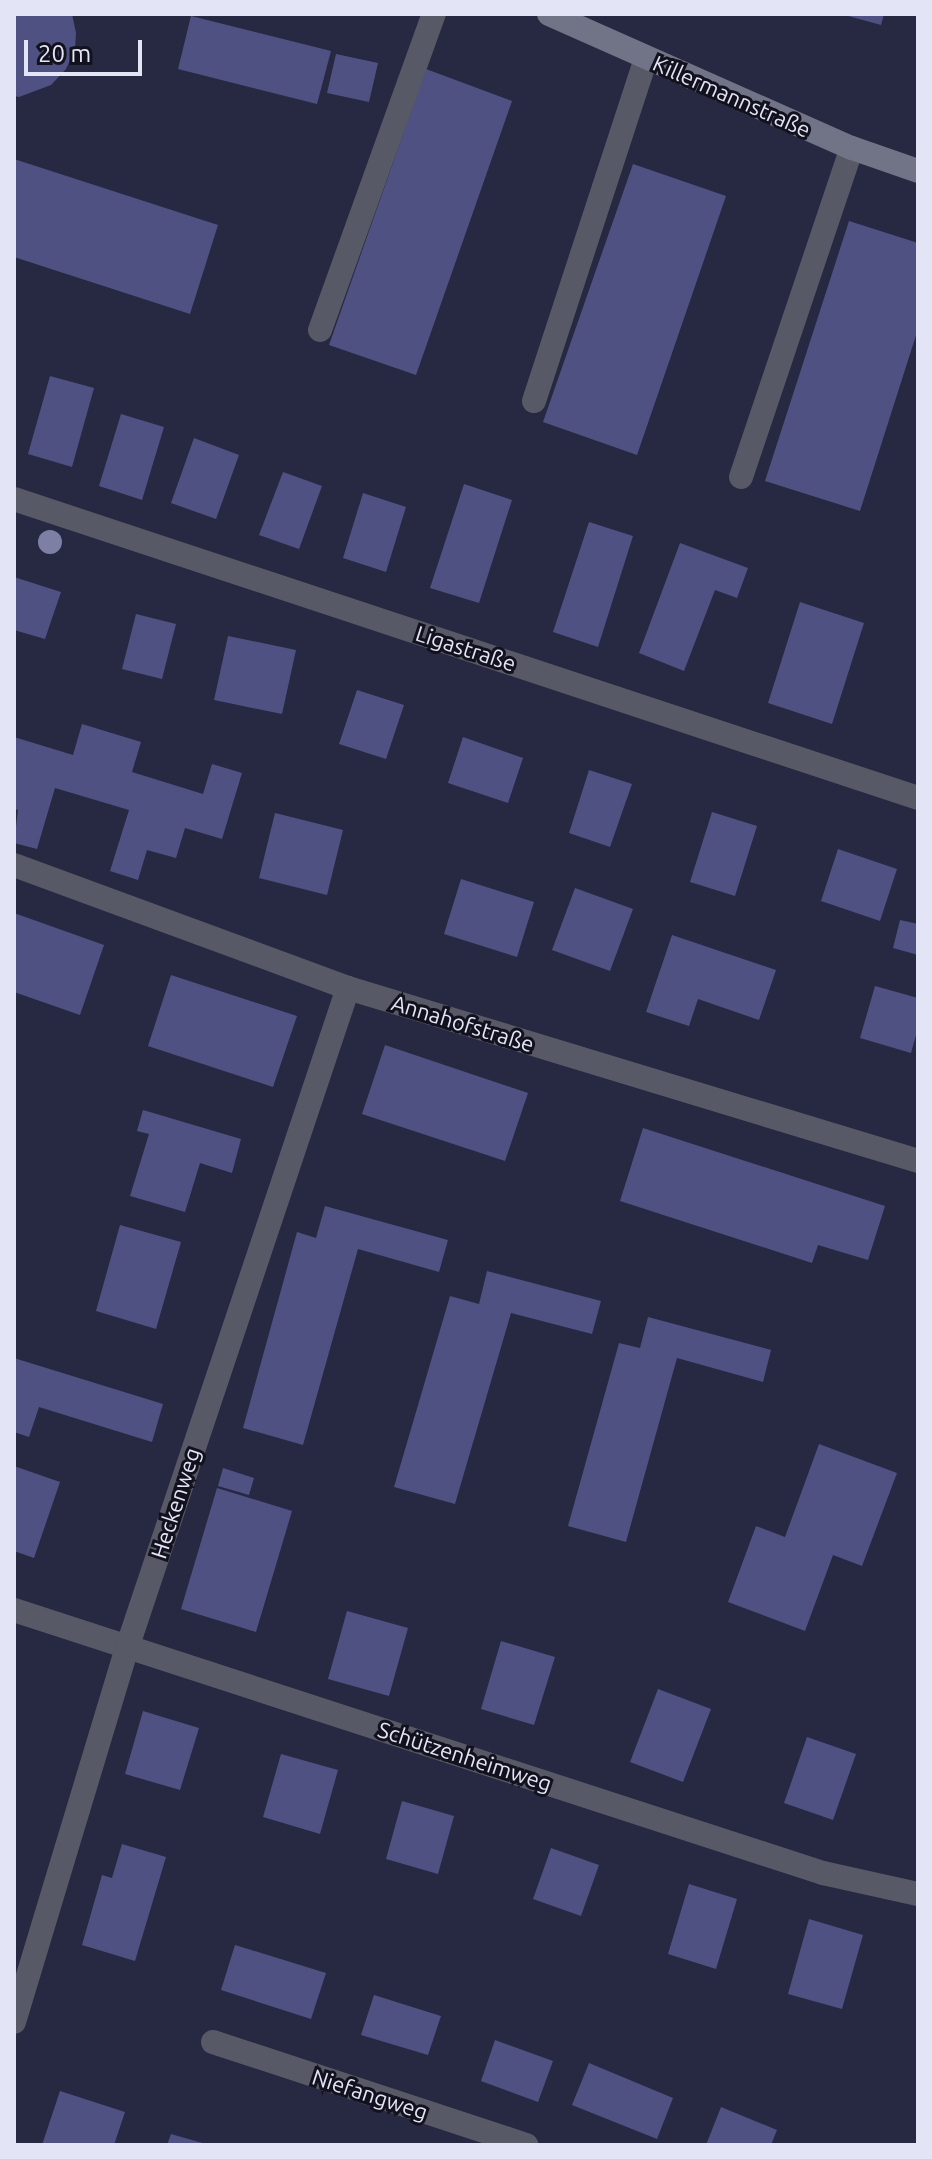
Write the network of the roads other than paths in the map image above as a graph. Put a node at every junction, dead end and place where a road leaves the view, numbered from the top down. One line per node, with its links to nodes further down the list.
1 (434, 14): 6 (street)
2 (549, 14): 3 (street, Killermannstraße)
3 (646, 58): 4 (street, Killermannstraße); 7 (street)
4 (852, 148): 5 (street, Killermannstraße); 8 (street)
5 (918, 171)
6 (320, 330)
7 (534, 401)
8 (741, 477)
9 (14, 499): 10 (street, Ligastraße)
10 (918, 798)
11 (14, 865): 12 (street, Annahofstraße)
12 (348, 988): 13 (street, Annahofstraße); 15 (street, Heckenweg)
13 (918, 1161)
14 (14, 1610): 15 (street, Schützenheimweg)
15 (128, 1645): 16 (street, Schützenheimweg); 17 (street, Heckenweg)
16 (918, 1894)
17 (14, 2022)
18 (213, 2042): 19 (street, Niefangweg)
19 (527, 2145)

